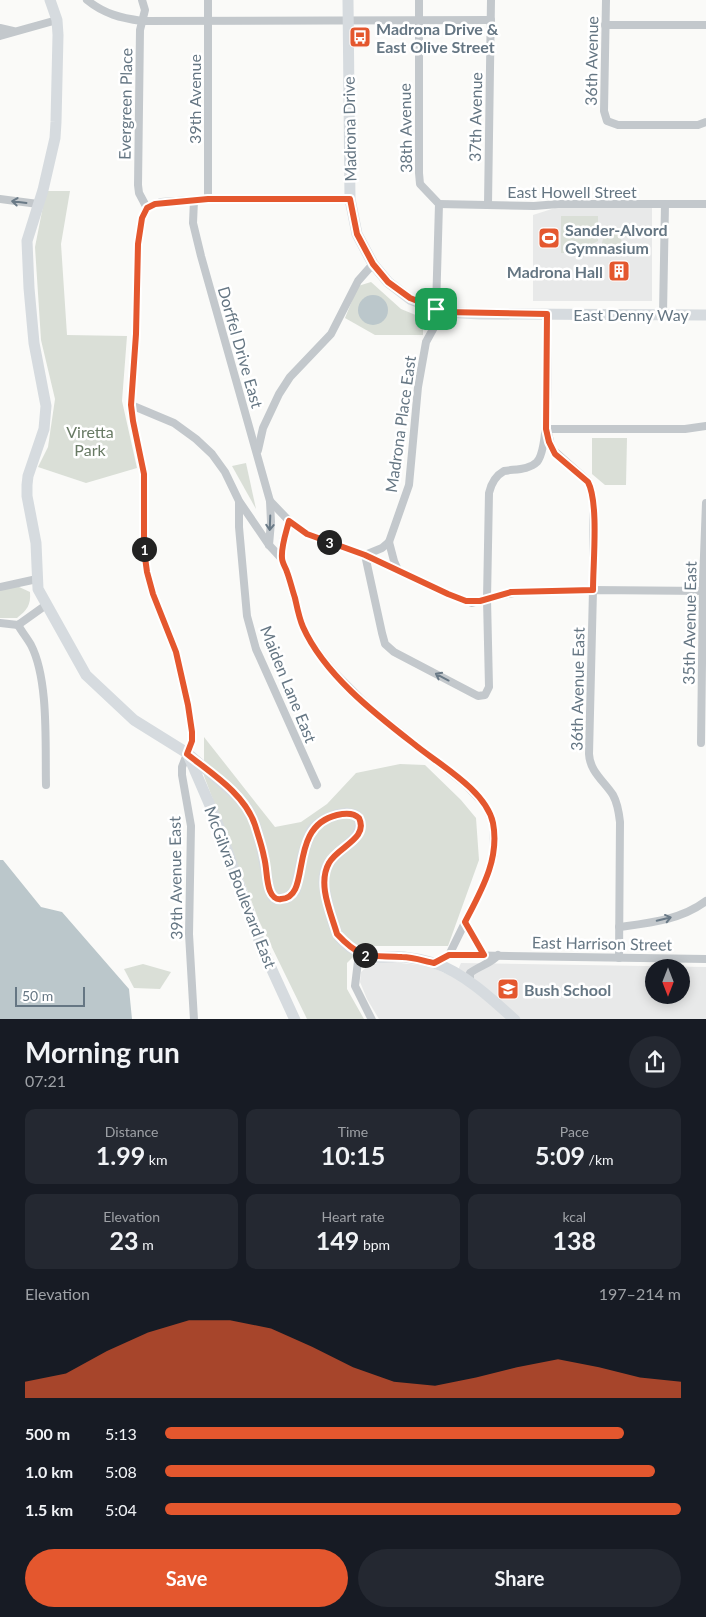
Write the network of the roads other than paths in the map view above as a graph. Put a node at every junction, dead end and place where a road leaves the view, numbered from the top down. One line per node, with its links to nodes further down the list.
1 (50, 0): 9 (street)
2 (87, 0): 13 (street)
3 (142, 0): 13 (street, Evergreen Place)
4 (208, 0): 14 (street, 39th Avenue)
5 (348, 0): 10 (street, Madrona Drive)
6 (419, 0): 11 (street, 38th Avenue)
7 (491, 0): 12 (street, 37th Avenue)
8 (606, 0): 15 (street, 36th Avenue)
9 (57, 20): 18 (street); 25 (street)
10 (348, 20): 11 (street); 14 (street); 23 (street, Madrona Drive)
11 (418, 20): 12 (street); 26 (street, 38th Avenue)
12 (491, 20): 27 (street, 37th Avenue)
13 (142, 21): 14 (street); 30 (street, Evergreen Place)
14 (208, 21): 22 (street, 39th Avenue)
15 (605, 25): 16 (street); 20 (street, 36th Avenue)
16 (706, 25)
17 (0, 28): 18 (street)
18 (13, 31): 19 (street)
19 (0, 36)
20 (706, 122)
21 (0, 199): 25 (street, one-way to 21)
22 (208, 199): 23 (street); 24 (street)
23 (350, 199): 31 (street, Madrona Drive)
24 (194, 200): 30 (street); 39 (street, Dorffel Drive East)
25 (38, 204): 49 (street)
26 (439, 204): 27 (street, East Howell Street); 32 (street)
27 (488, 204): 28 (street, East Howell Street)
28 (665, 204): 29 (street, East Howell Street); 34 (street)
29 (706, 204)
30 (147, 208): 36 (street, 39th Avenue East)
31 (373, 264): 32 (street, Madrona Drive); 39 (street)
32 (440, 310): 33 (street, East Denny Way); 44 (street, Madrona Place East)
33 (547, 314): 34 (street, East Denny Way); 38 (street)
34 (664, 314): 35 (street, East Denny Way)
35 (706, 315)
36 (131, 405): 40 (street); 58 (street, 39th Avenue East)
37 (706, 426): 38 (street)
38 (546, 429): 51 (street, 36th Avenue East); 53 (street)
39 (257, 454): 41 (street, Dorffel Drive East)
40 (239, 501): 45 (street); 60 (street, Maiden Lane East)
41 (270, 502): 43 (street, Dorffel Drive East); 45 (street, Dorffel Drive East, one-way to 45)
42 (706, 503): 52 (street, 35th Avenue East)
43 (289, 521): 46 (street, Dorffel Drive East); 47 (street)
44 (389, 542): 46 (street); 48 (street)
45 (269, 545): 47 (street)
46 (365, 555): 48 (street, Dorffel Drive East); 53 (street, one-way to 46)
47 (282, 559): 62 (street)
48 (398, 570): 53 (street, Dorffel Drive East)
49 (37, 579): 50 (street); 54 (street)
50 (0, 587)
51 (593, 590): 52 (street, Dorffel Drive East); 53 (street, Dorffel Drive East); 63 (street, 36th Avenue East)
52 (704, 591): 57 (street, 35th Avenue East)
53 (487, 599)
54 (46, 605): 56 (street); 58 (street)
55 (0, 623): 56 (street)
56 (18, 625): 59 (street)
57 (701, 743)
58 (187, 754): 64 (street); 72 (street, 39th Avenue East); 73 (street, McGilvra Boulevard East)
59 (46, 785)
60 (317, 785)
61 (706, 901): 63 (street, one-way to 61)
62 (465, 922): 65 (street); 66 (street)
63 (619, 927): 68 (street, 36th Avenue East)
64 (359, 953): 70 (street); 74 (street)
65 (449, 955): 66 (street, East Harrison Street); 70 (street, East Harrison Street)
66 (484, 955): 67 (street, East Harrison Street)
67 (498, 955): 68 (street, East Harrison Street); 71 (street)
68 (619, 958): 69 (street, East Harrison Street)
69 (706, 959)
70 (434, 963): 71 (street)
71 (470, 983): 75 (street)
72 (194, 1019)
73 (295, 1019)
74 (372, 1019)
75 (514, 1019)

